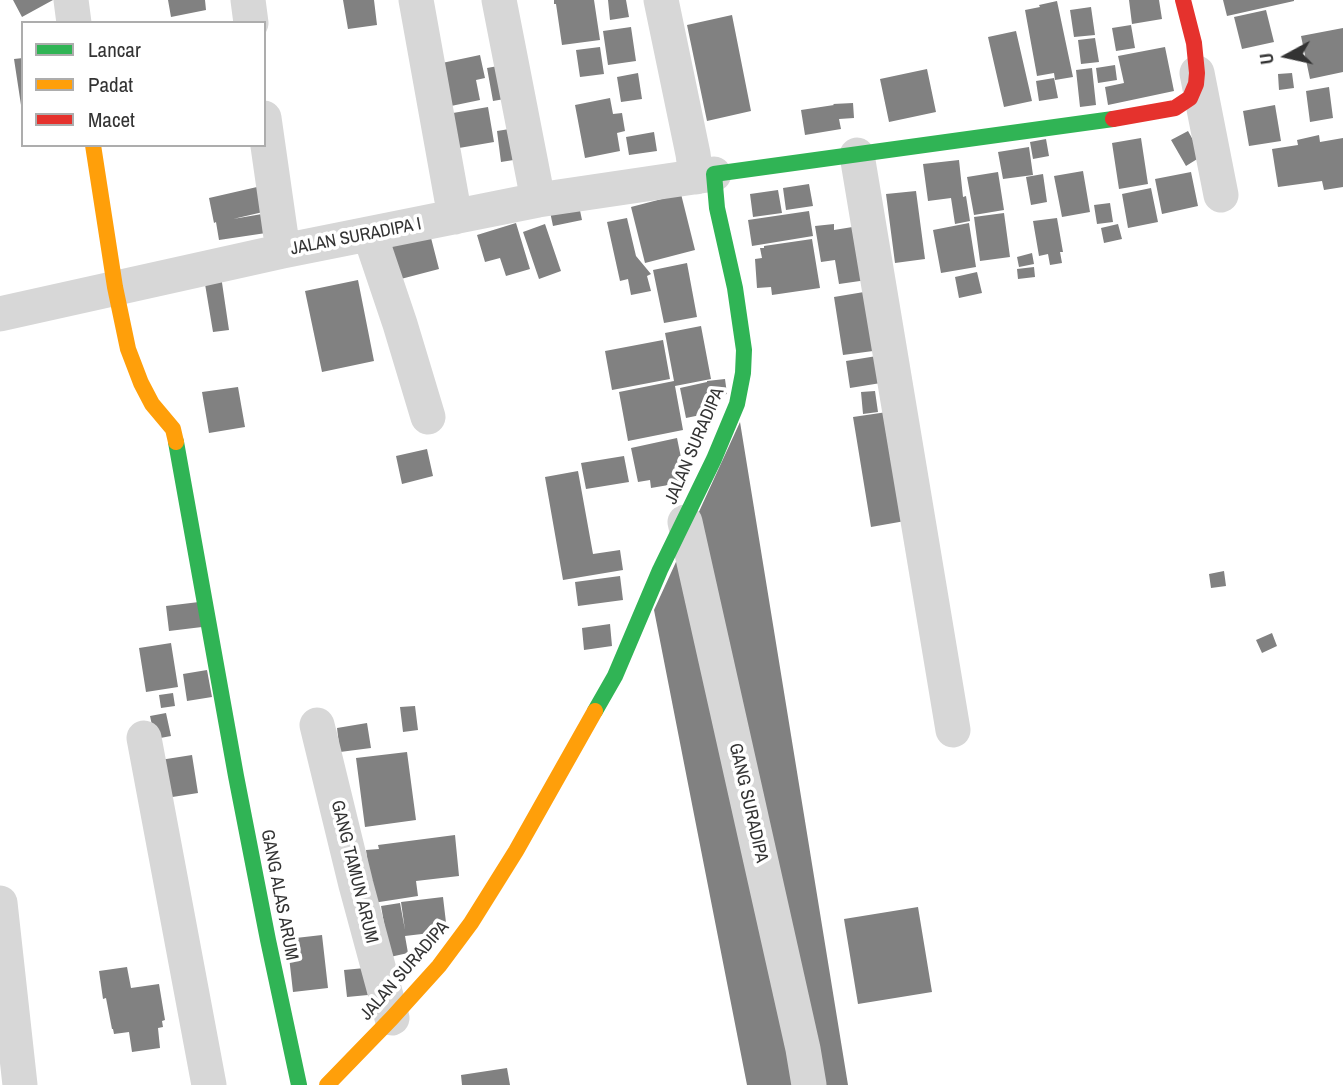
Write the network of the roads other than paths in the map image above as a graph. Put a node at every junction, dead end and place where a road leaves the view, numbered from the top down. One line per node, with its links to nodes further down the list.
1 (71, 0): 7 (street)
2 (248, 0): 8 (street)
3 (416, 0): 16 (street)
4 (499, 0): 15 (street)
5 (660, 0): 13 (street)
6 (1184, 0): 9 (street)
7 (75, 21)
8 (251, 21)
9 (1197, 72): 12 (street); 14 (street)
10 (266, 132): 18 (street)
11 (93, 147): 19 (street, GANG ALAS ARUM)
12 (858, 155): 13 (street); 24 (street)
13 (705, 176): 15 (street, JALAN SURADIPA I); 22 (street, JALAN SURADIPA)
14 (1221, 195)
15 (538, 200): 16 (street, JALAN SURADIPA I)
16 (455, 217): 17 (street, JALAN SURADIPA I)
17 (370, 235): 18 (street, JALAN SURADIPA I); 21 (street)
18 (283, 251): 19 (street, JALAN SURADIPA I)
19 (115, 288): 20 (street, JALAN SURADIPA I); 30 (street, GANG ALAS ARUM)
20 (0, 314)
21 (428, 416)
22 (685, 522): 27 (street, JALAN SURADIPA); 32 (street, GANG SURADIPA)
23 (317, 725): 27 (street, GANG TAMUN ARUM)
24 (953, 730)
25 (144, 738): 29 (street)
26 (0, 903): 28 (street)
27 (392, 1018): 31 (street, JALAN SURADIPA)
28 (20, 1085)
29 (209, 1085)
30 (299, 1085)
31 (327, 1085)
32 (809, 1085)

